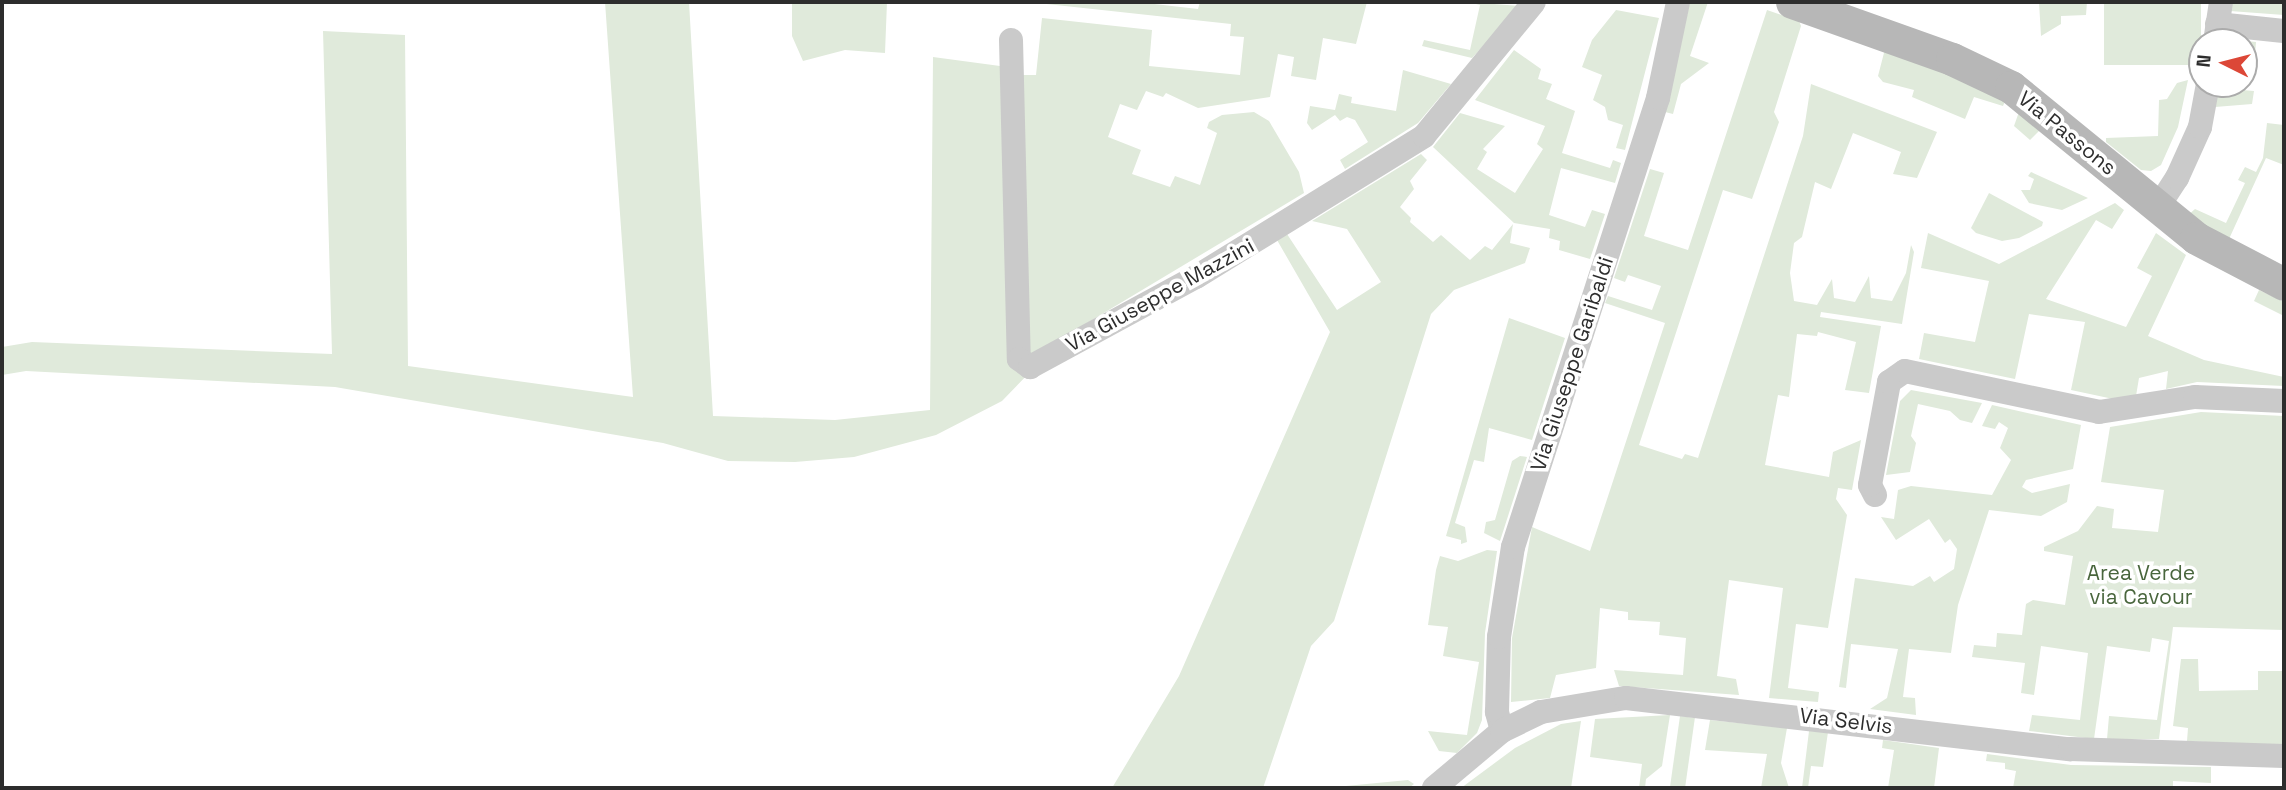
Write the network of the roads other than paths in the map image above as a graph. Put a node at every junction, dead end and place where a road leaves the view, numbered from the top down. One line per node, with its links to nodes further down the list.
1 (1534, 2): 6 (street, Via Giuseppe Mazzini)
2 (1678, 2): 12 (street, Via Giuseppe Garibaldi)
3 (1792, 2): 8 (street, Via Passons)
4 (2217, 23): 5 (street)
5 (2284, 31)
6 (1011, 40)
7 (2205, 98): 8 (street)
8 (2158, 207): 9 (street, Via Passons)
9 (2284, 284)
10 (2284, 401): 11 (street)
11 (1875, 495)
12 (1502, 731): 13 (street, Via Selvis); 14 (street, Via Selvis)
13 (2284, 756)
14 (1434, 788)

